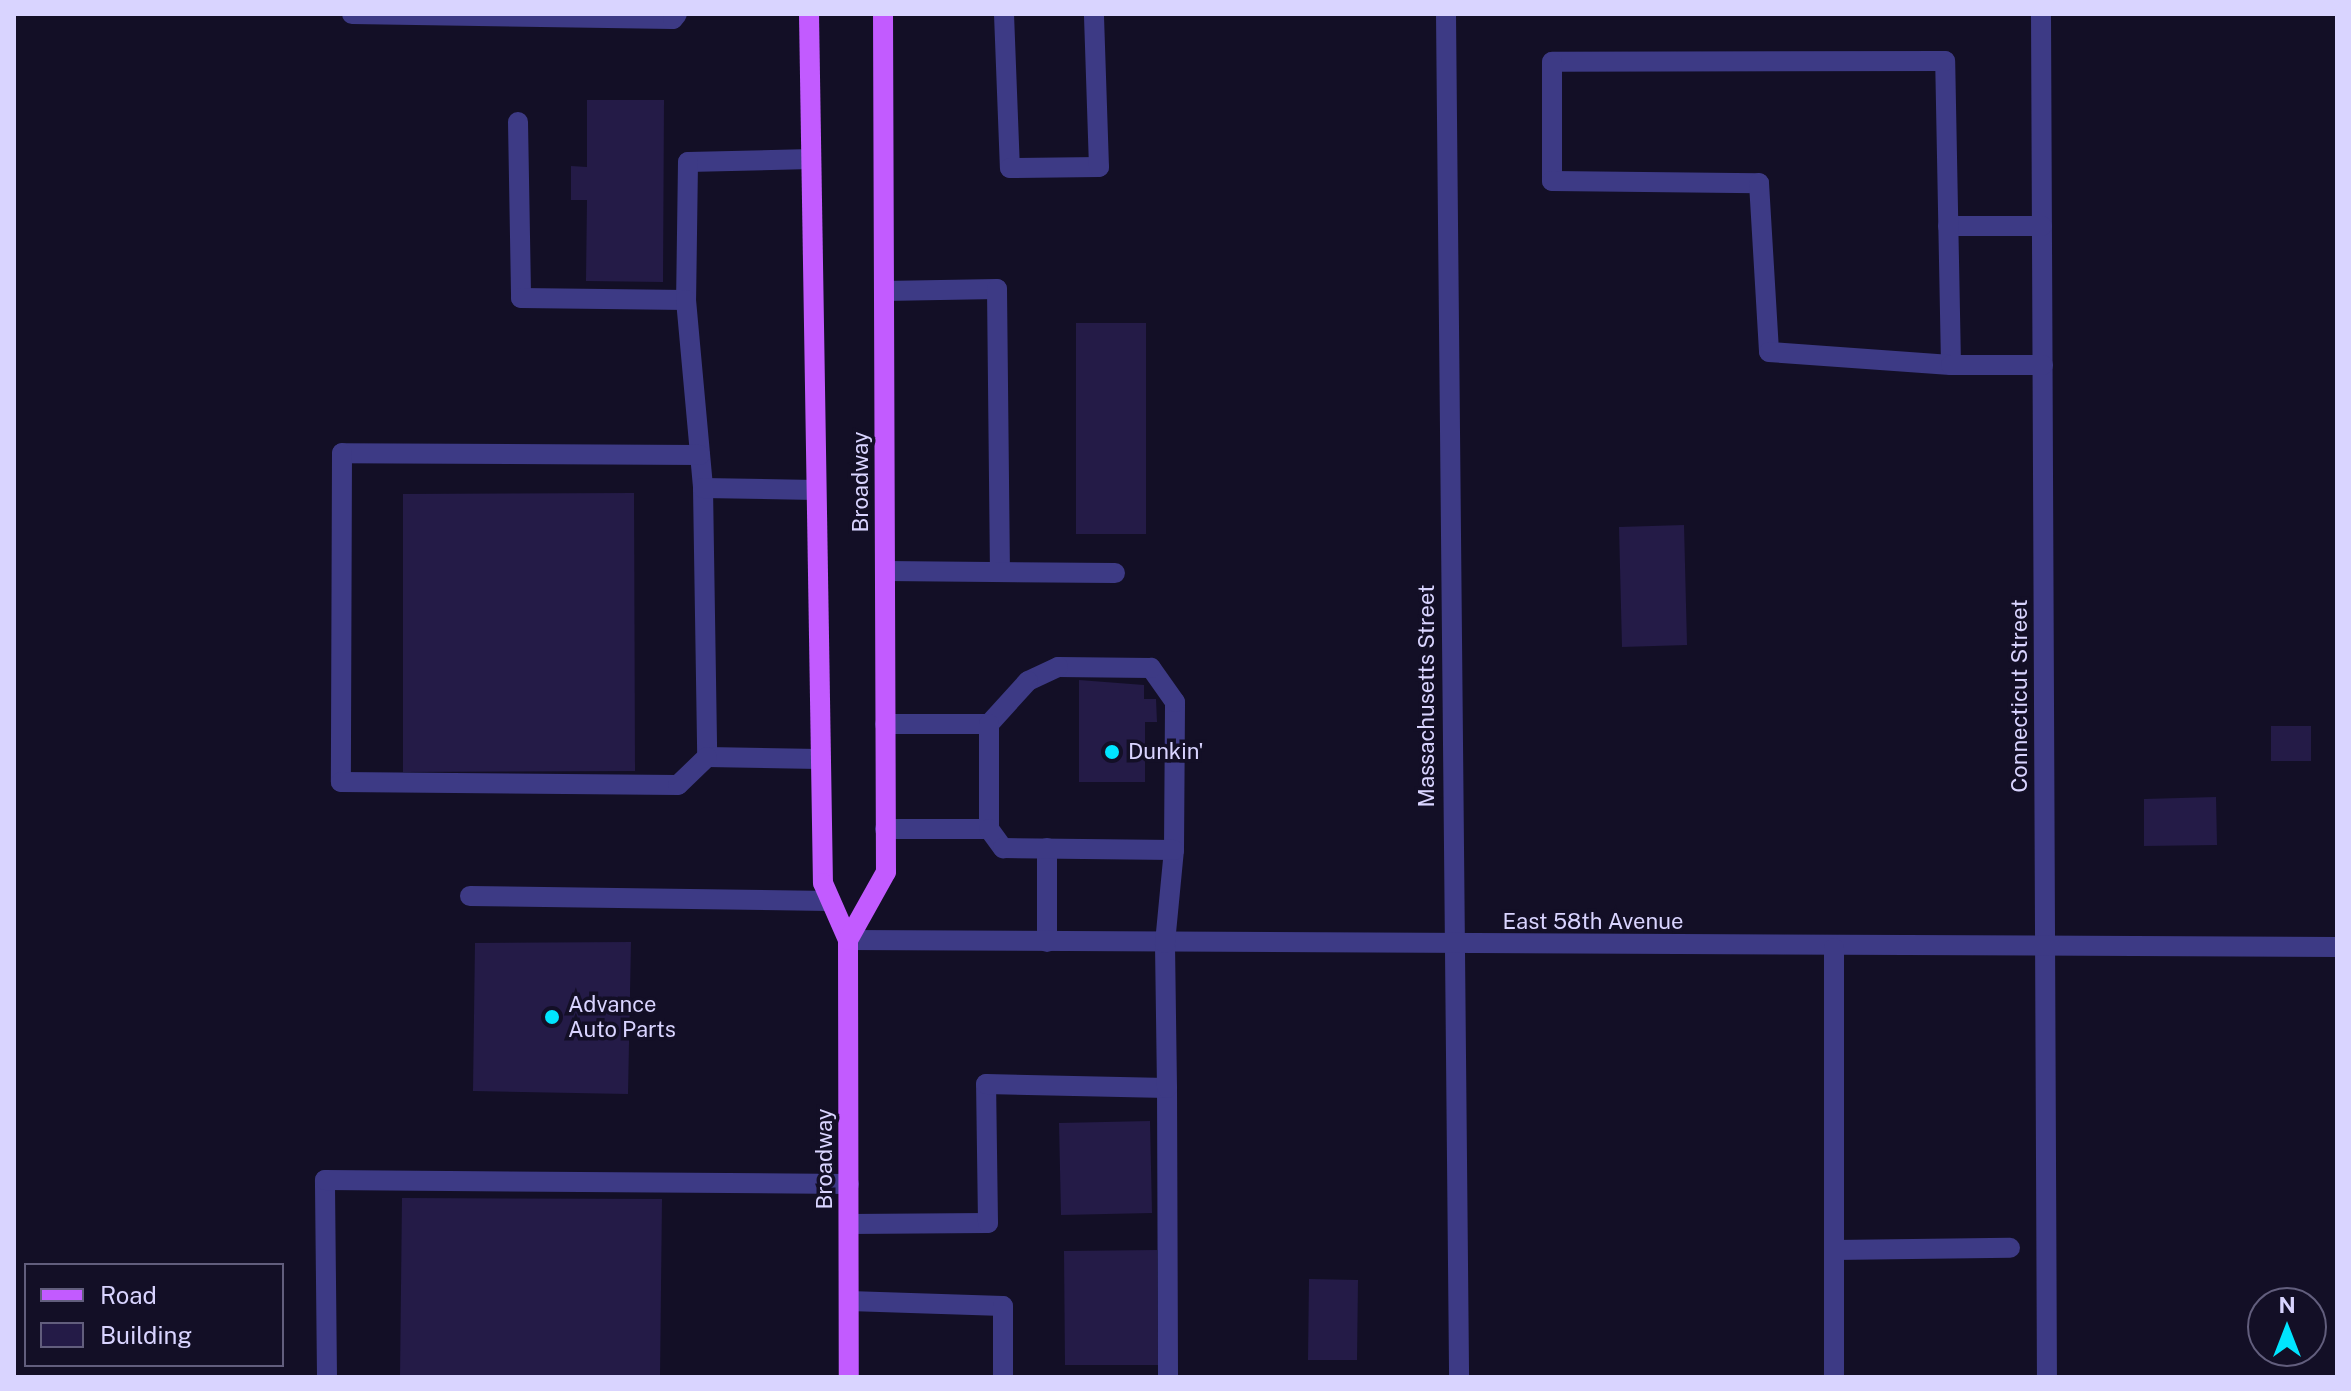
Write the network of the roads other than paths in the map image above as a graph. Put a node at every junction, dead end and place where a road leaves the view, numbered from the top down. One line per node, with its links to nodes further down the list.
1 (352, 14): 2 (street)
2 (677, 14)
3 (809, 14): 10 (main road, Broadway)
4 (883, 14): 13 (main road, Broadway)
5 (1004, 14): 6 (street)
6 (1094, 14)
7 (1446, 14): 36 (street, Massachusetts Street)
8 (2041, 14): 12 (street, Connecticut Street)
9 (518, 122): 14 (street)
10 (811, 159): 14 (street); 19 (main road, Broadway)
11 (1948, 226): 12 (street); 15 (street); 15 (street)
12 (2042, 226): 16 (street, Connecticut Street)
13 (884, 291): 20 (main road, Broadway); 21 (street)
14 (686, 300): 17 (street)
15 (1951, 365): 16 (street)
16 (2043, 365): 39 (street, Connecticut Street)
17 (700, 455): 18 (street); 25 (street)
18 (703, 488): 19 (street); 25 (street)
19 (816, 490): 26 (main road, Broadway)
20 (885, 571): 21 (street); 23 (main road, Broadway)
21 (1000, 571): 22 (street)
22 (1115, 573)
23 (885, 724): 24 (street); 27 (main road, Broadway)
24 (989, 724): 28 (street); 30 (street)
25 (707, 757): 26 (street)
26 (819, 759): 32 (main road, Broadway)
27 (885, 829): 28 (street); 33 (main road, Broadway)
28 (989, 829): 29 (street)
29 (1047, 848): 30 (street); 34 (street)
30 (1174, 850): 35 (street)
31 (470, 896): 32 (street)
32 (830, 901): 33 (main road, Broadway)
33 (848, 940): 34 (street, East 58th Avenue); 41 (main road, Broadway)
34 (1047, 942): 35 (street, East 58th Avenue)
35 (1165, 943): 36 (street, East 58th Avenue); 40 (street)
36 (1453, 945): 38 (street, East 58th Avenue); 50 (street, Massachusetts Street)
37 (2337, 947): 39 (street, East 58th Avenue)
38 (1834, 948): 39 (street, East 58th Avenue); 44 (street)
39 (2045, 949): 52 (street, Connecticut Street)
40 (1167, 1088): 42 (street); 49 (street)
41 (849, 1184): 42 (main road, Broadway); 46 (street)
42 (849, 1224): 45 (main road, Broadway)
43 (2010, 1248): 44 (street)
44 (1834, 1250): 51 (street)
45 (849, 1301): 47 (main road, Broadway); 48 (street)
46 (327, 1377)
47 (849, 1377)
48 (1003, 1377)
49 (1168, 1377)
50 (1459, 1377)
51 (1834, 1377)
52 (2047, 1377)

